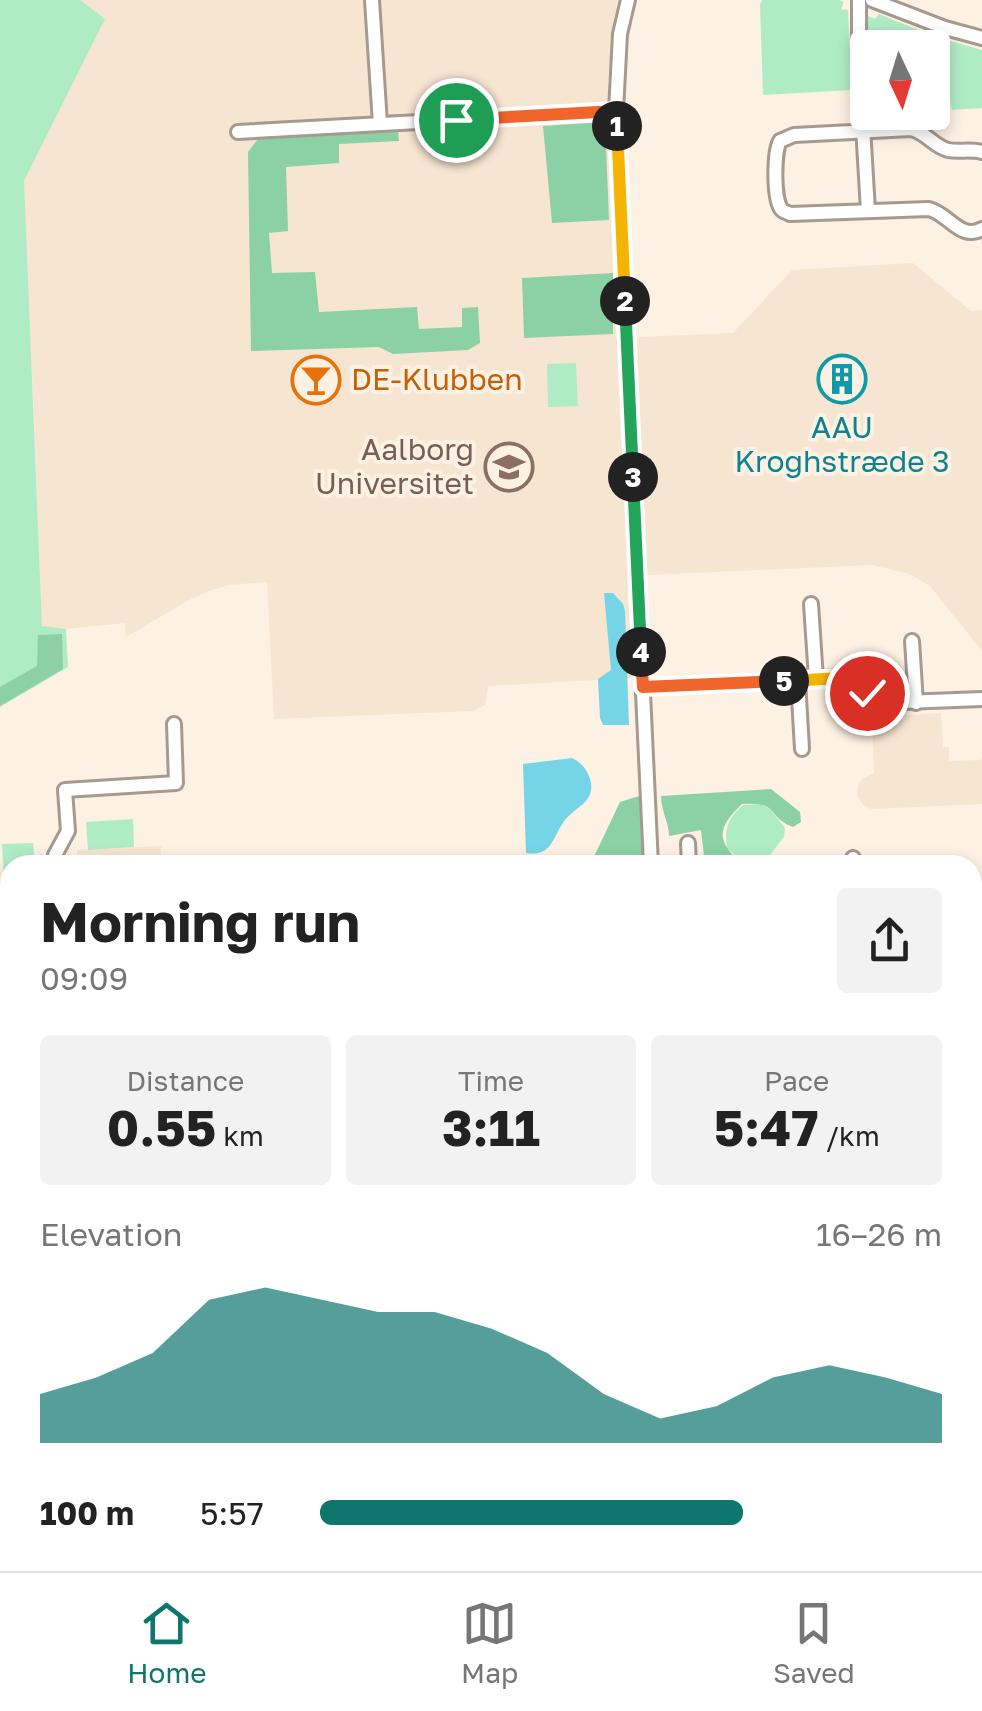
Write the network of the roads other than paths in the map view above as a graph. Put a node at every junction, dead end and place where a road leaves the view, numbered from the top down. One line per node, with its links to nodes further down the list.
1 (372, 0): 7 (street)
2 (628, 0): 6 (street)
3 (859, 0): 8 (street)
4 (872, 0): 5 (street)
5 (982, 38)
6 (616, 111): 7 (street); 17 (street)
7 (380, 124): 9 (street)
8 (863, 131): 10 (street); 11 (street); 11 (street)
9 (238, 132)
10 (982, 152)
11 (868, 212): 12 (street)
12 (982, 229)
13 (812, 604): 15 (street)
14 (912, 640): 19 (street)
15 (816, 679): 16 (street); 19 (street)
16 (798, 680): 17 (street); 21 (street)
17 (643, 687): 24 (street)
18 (982, 700): 19 (street)
19 (916, 702)
20 (174, 724): 23 (street)
21 (802, 749)
22 (688, 843): 25 (street)
23 (55, 855)
24 (651, 855)
25 (689, 855)
26 (0, 1302): 27 (street)
27 (0, 1326)

